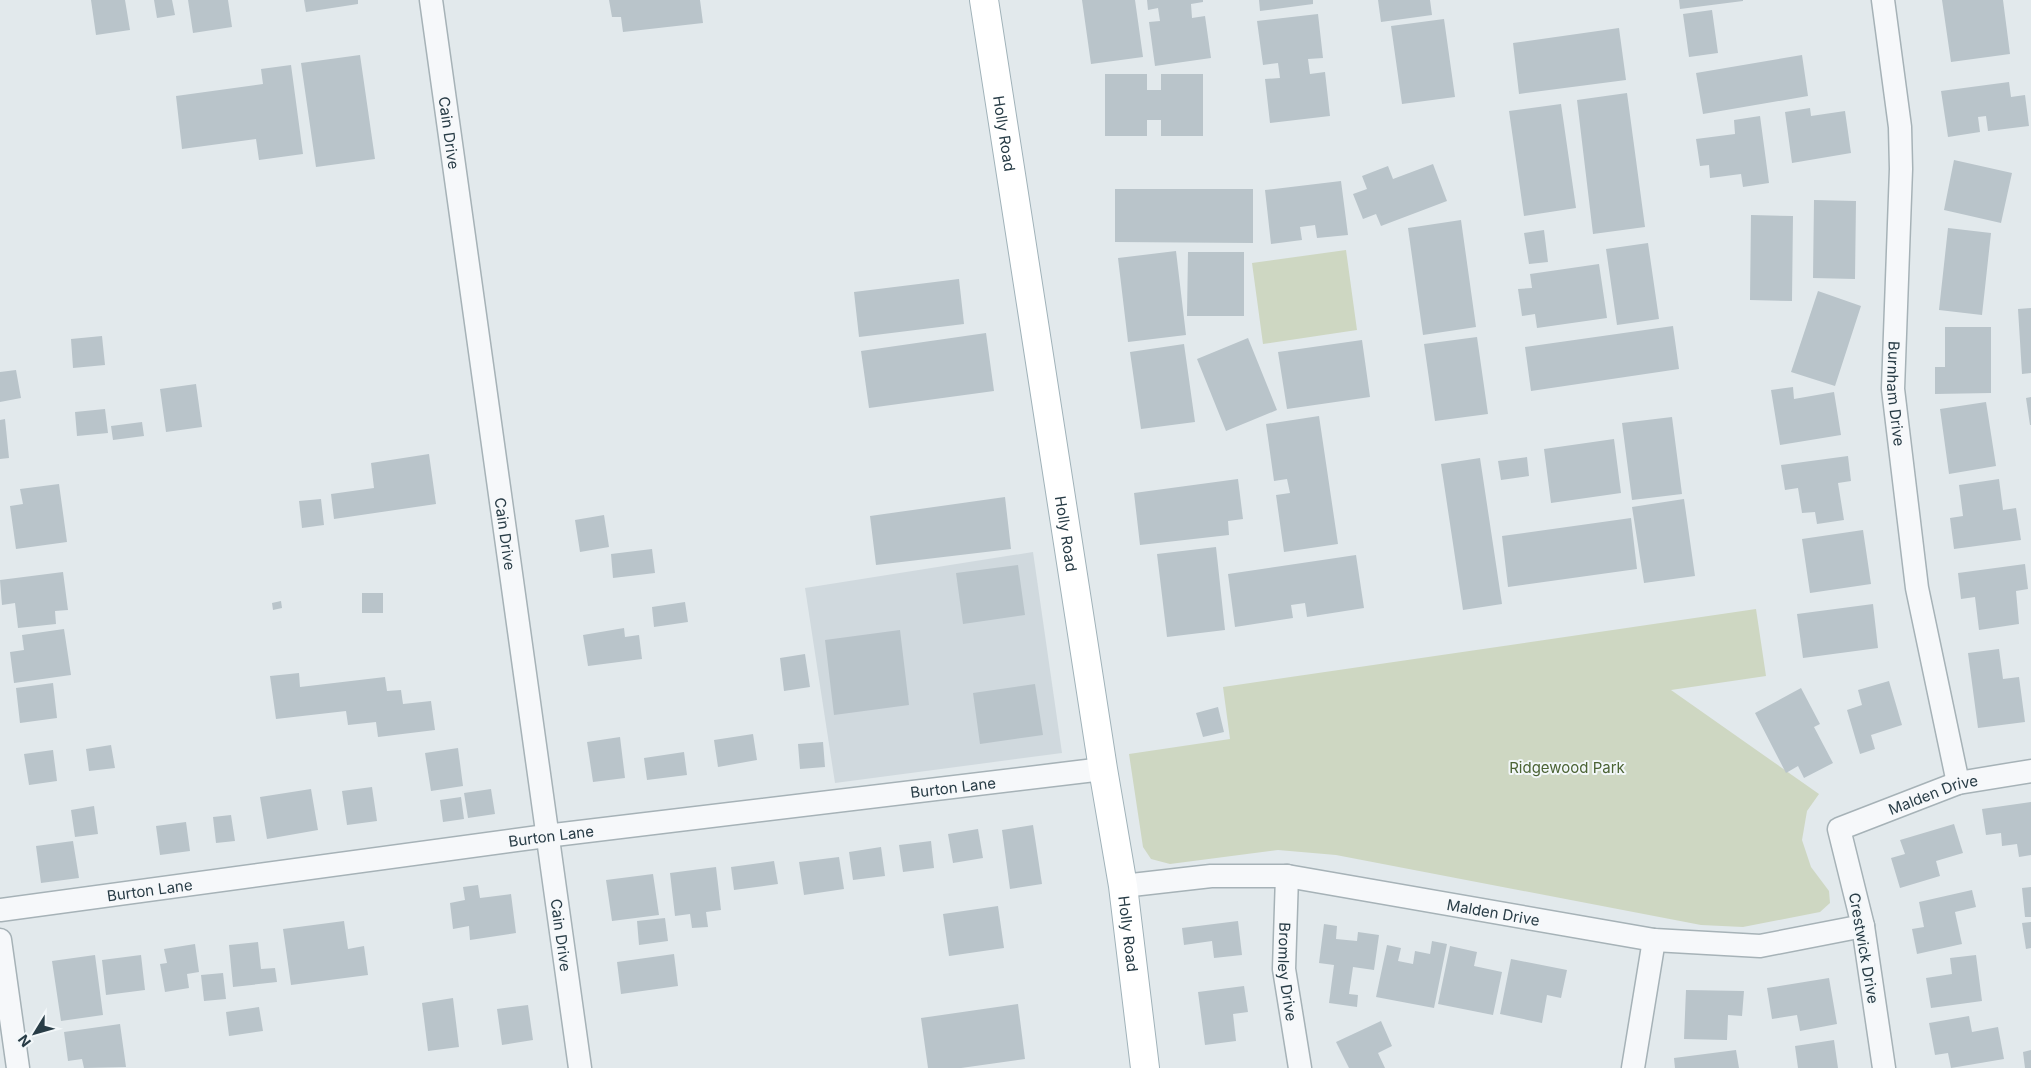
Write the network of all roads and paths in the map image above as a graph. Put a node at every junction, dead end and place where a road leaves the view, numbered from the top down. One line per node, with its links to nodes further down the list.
1 (431, 0): 8 (street, Cain Drive)
2 (984, 0): 4 (main road, Holly Road)
3 (1883, 0): 6 (street, Burnham Drive)
4 (1103, 769): 8 (street, Burton Lane); 10 (main road, Holly Road)
5 (2031, 771): 6 (street, Malden Drive)
6 (1958, 783): 7 (street, Malden Drive)
7 (1839, 829): 12 (street, Crestwick Drive)
8 (546, 836): 11 (street, Burton Lane); 16 (street, Cain Drive)
9 (1287, 876): 10 (street, Malden Drive); 14 (street, Malden Drive); 18 (street, Bromley Drive)
10 (1123, 886): 17 (main road, Holly Road)
11 (0, 910)
12 (1863, 926): 14 (street, Malden Drive); 20 (street, Crestwick Drive)
13 (0, 940): 15 (street)
14 (1654, 940): 19 (street)
15 (18, 1068)
16 (580, 1068)
17 (1146, 1068)
18 (1300, 1068)
19 (1633, 1068)
20 (1884, 1068)

